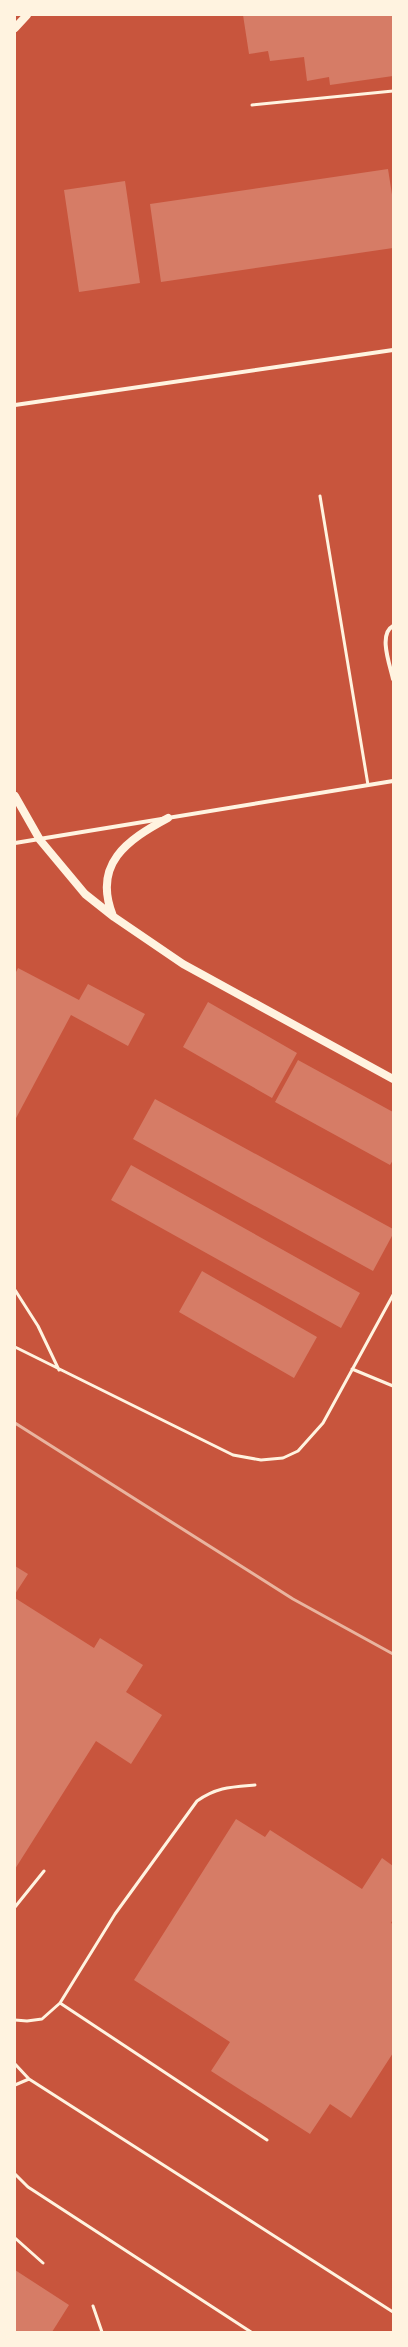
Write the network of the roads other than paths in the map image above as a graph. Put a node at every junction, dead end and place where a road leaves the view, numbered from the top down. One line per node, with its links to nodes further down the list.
1 (26, 15): 2 (main road)
2 (15, 28)
3 (393, 91): 4 (lane)
4 (252, 105)
5 (393, 350): 6 (street)
6 (15, 405)
7 (320, 496): 11 (lane)
8 (393, 626): 9 (street)
9 (393, 678)
10 (393, 781): 11 (street)
11 (368, 785): 13 (street)
12 (15, 796): 14 (main road)
13 (168, 818): 14 (street); 16 (main road)
14 (40, 840): 15 (street); 16 (main road)
15 (15, 843)
16 (114, 917): 17 (main road)
17 (393, 1079)
18 (15, 1290): 22 (lane)
19 (393, 1296): 21 (lane)
20 (15, 1347): 22 (lane)
21 (352, 1369): 22 (lane); 23 (lane)
22 (59, 1370)
23 (393, 1386)
24 (255, 1785): 27 (lane)
25 (44, 1871): 26 (lane)
26 (15, 1907)
27 (60, 2003): 28 (lane); 32 (lane)
28 (15, 2020)
29 (15, 2064): 30 (lane)
30 (28, 2079): 31 (lane); 37 (lane)
31 (15, 2085)
32 (267, 2140)
33 (15, 2174): 39 (lane)
34 (15, 2238): 35 (lane)
35 (42, 2263)
36 (93, 2306): 38 (lane)
37 (393, 2312)
38 (102, 2332)
39 (251, 2332)

